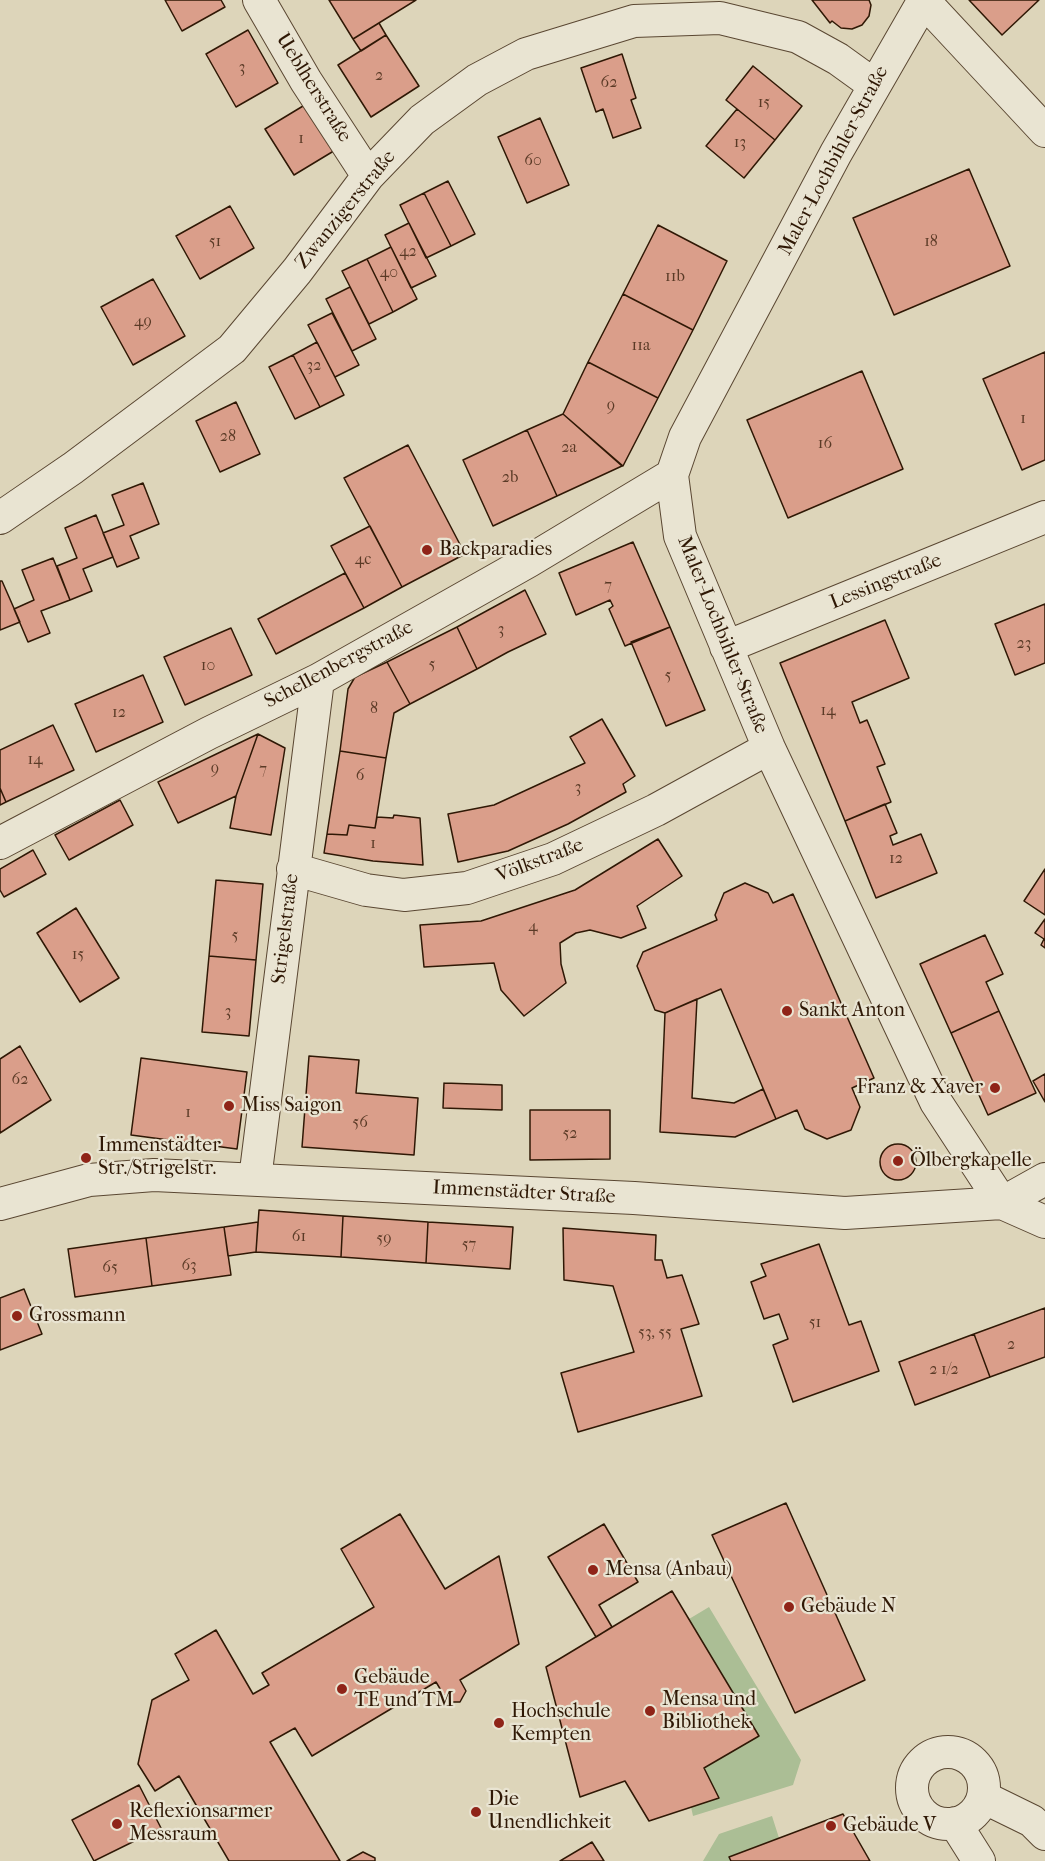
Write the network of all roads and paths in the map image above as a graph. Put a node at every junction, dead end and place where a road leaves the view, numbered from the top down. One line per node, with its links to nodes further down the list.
1 (923, 0): 3 (street, Maler-Lochbihler-Straße); 4 (street)
2 (267, 3): 5 (street, Ueblherstraße)
3 (874, 85): 5 (street, Zwanzigerstraße); 6 (street, Maler-Lochbihler-Straße)
4 (1045, 131)
5 (368, 176): 8 (street, Zwanzigerstraße)
6 (672, 475): 9 (street, Maler-Lochbihler-Straße); 10 (street, Schellenbergstraße)
7 (1045, 517): 9 (street, Lessingstraße)
8 (0, 518)
9 (726, 646): 11 (street, Maler-Lochbihler-Straße)
10 (318, 680): 12 (street, Schellenbergstraße); 13 (street, Strigelstraße)
11 (768, 748): 13 (street, Völkstraße); 17 (street, Maler-Lochbihler-Straße)
12 (0, 843)
13 (293, 869): 14 (street, Strigelstraße)
14 (255, 1179): 16 (street, Immenstädter Straße); 17 (street, Immenstädter Straße)
15 (1045, 1179): 17 (street, Immenstädter Straße)
16 (0, 1203)
17 (1002, 1203): 18 (street)
18 (1045, 1222)
19 (983, 1797): 20 (street); 20 (street); 21 (street)
20 (955, 1823): 22 (street)
21 (1045, 1834)
22 (980, 1861)

